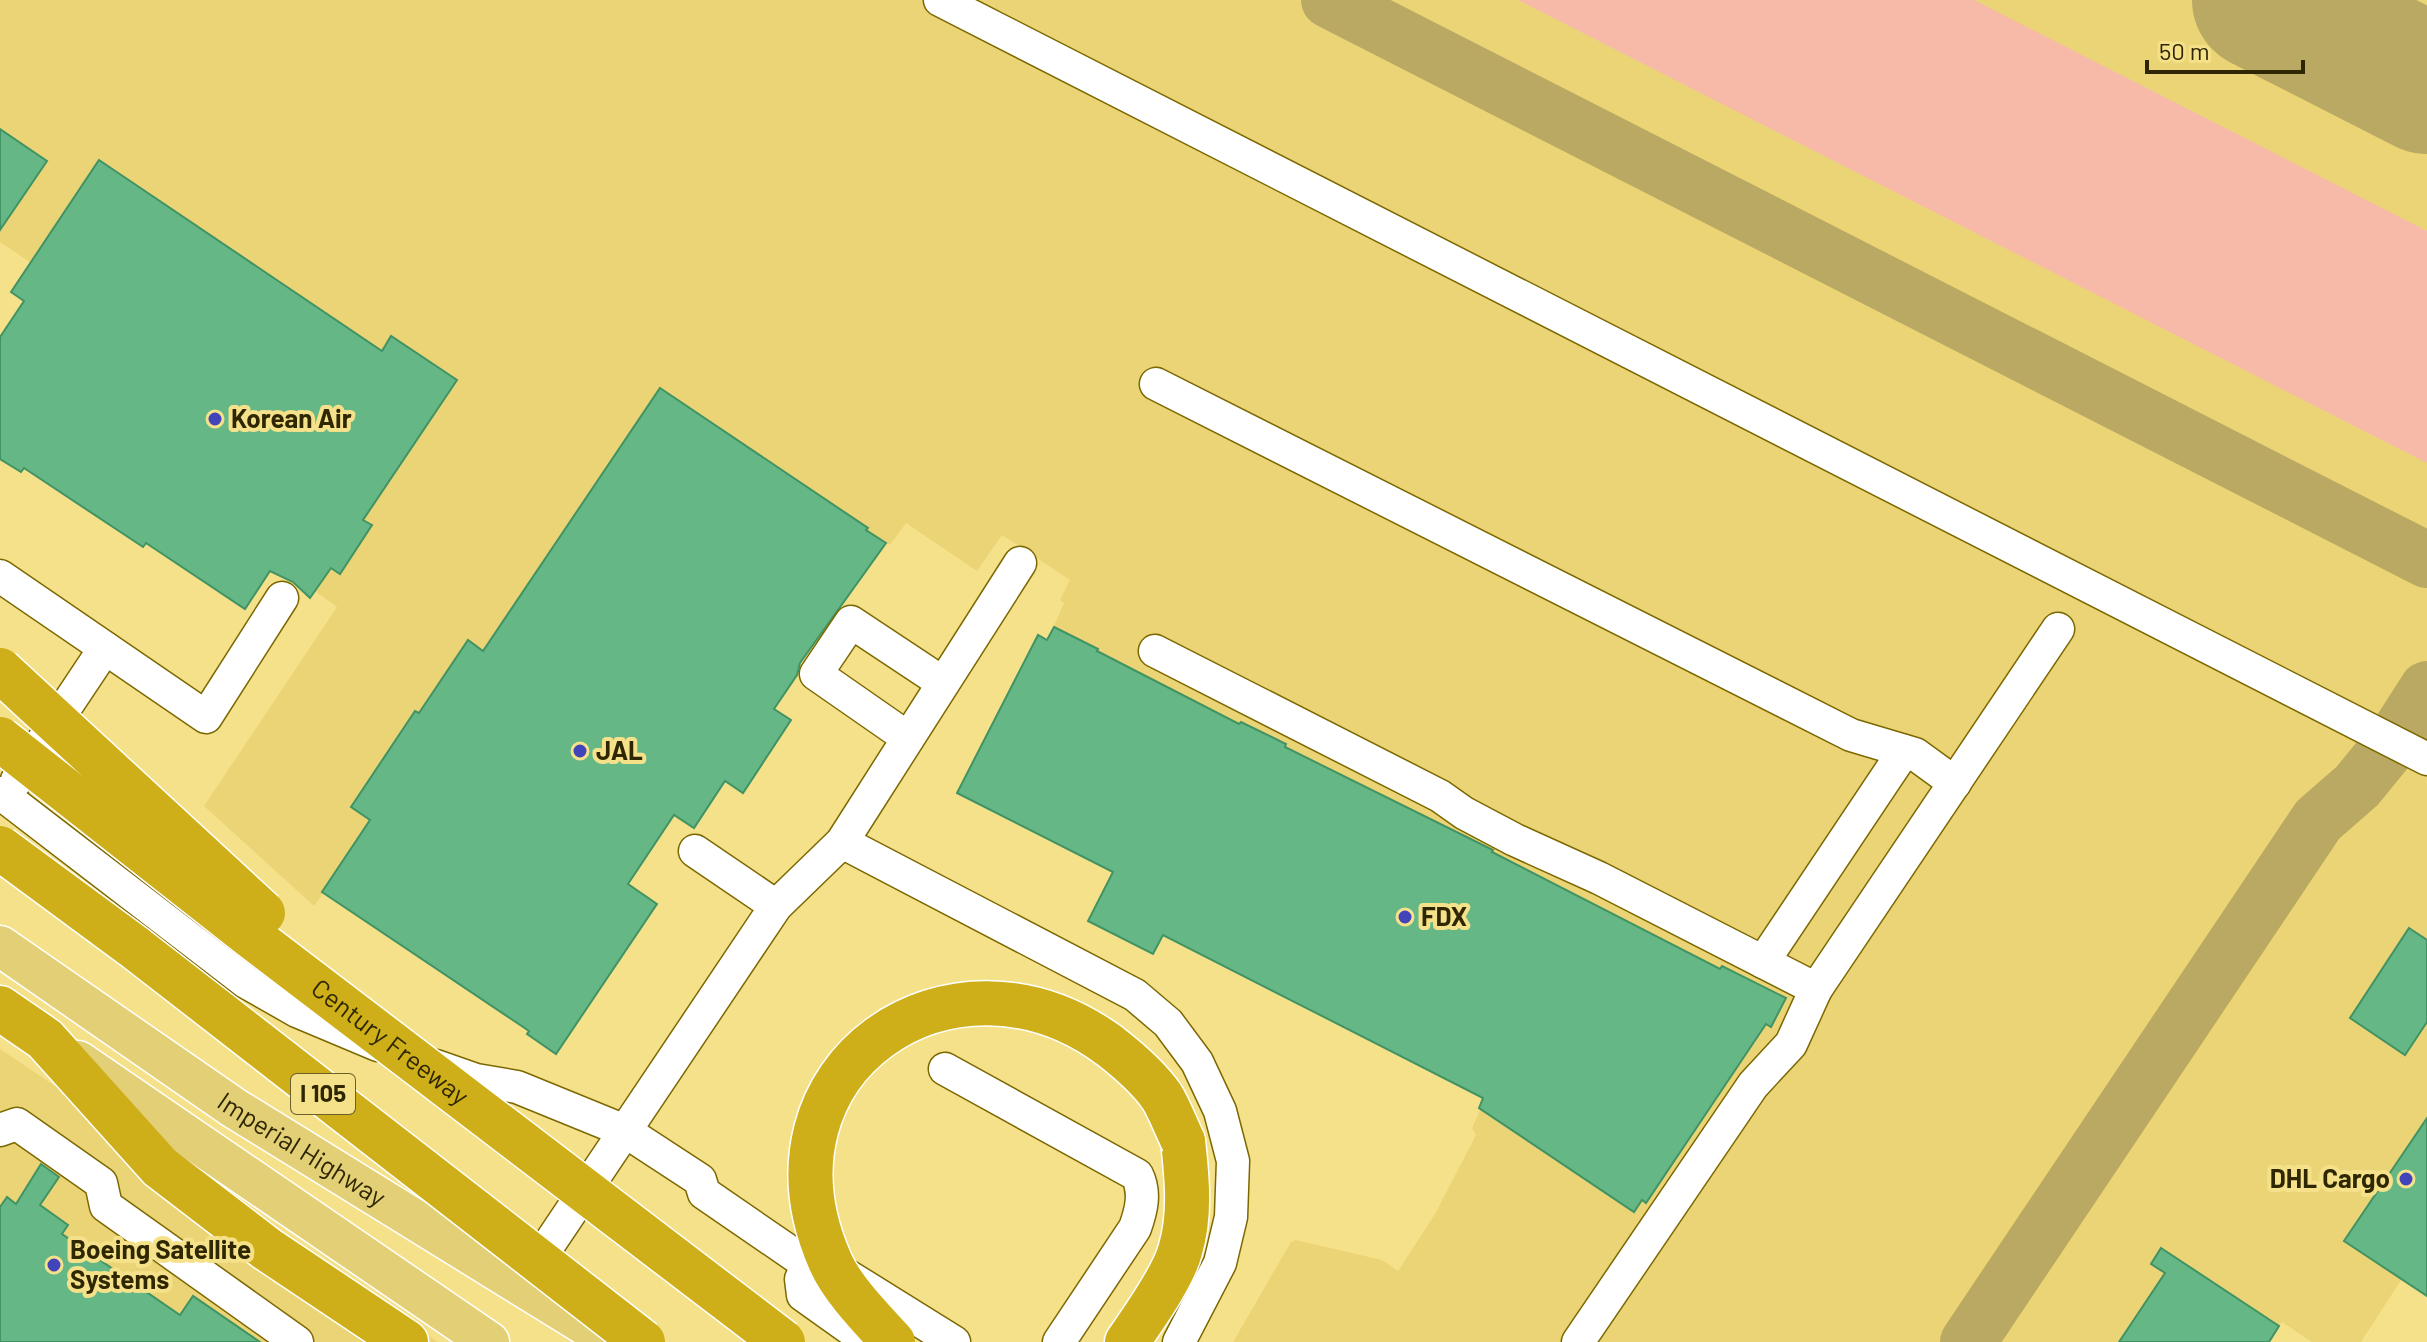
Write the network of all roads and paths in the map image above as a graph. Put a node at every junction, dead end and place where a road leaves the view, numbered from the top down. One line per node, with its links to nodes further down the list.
1 (940, 0): 14 (street)
2 (1156, 384): 13 (street)
3 (1020, 563): 10 (street)
4 (0, 576): 7 (street)
5 (282, 598): 7 (street)
6 (2058, 629): 15 (street)
7 (105, 648): 16 (street)
8 (1155, 651): 22 (street)
9 (0, 670): 24 (highway, bridge)
10 (943, 683): 11 (street); 11 (street)
11 (908, 738): 17 (street)
12 (0, 739): 24 (highway, Century Freeway, bridge)
13 (1904, 751): 15 (street); 22 (street)
14 (2427, 759)
15 (1955, 783): 23 (street)
16 (2, 797): 24 (street)
17 (842, 842): 20 (street); 43 (street)
18 (0, 848): 36 (highway, I 105, bridge)
19 (695, 851): 20 (street)
20 (776, 906): 29 (street)
21 (0, 946): 31 (main road, Imperial Highway)
22 (1763, 962): 23 (street)
23 (1816, 989): 44 (street)
24 (311, 1002): 29 (street); 37 (highway, Century Freeway, bridge)
25 (0, 1008): 26 (highway, Imperial Highway)
26 (45, 1039): 33 (highway); 34 (main road, Imperial Highway)
27 (945, 1069): 41 (street)
28 (0, 1130): 32 (street)
29 (625, 1131): 30 (street); 31 (street)
30 (818, 1257): 38 (street); 40 (street)
31 (521, 1286): 35 (main road, Imperial Highway)
32 (297, 1342)
33 (406, 1342)
34 (489, 1342)
35 (613, 1342)
36 (643, 1342)
37 (783, 1342)
38 (869, 1342)
39 (893, 1342): 42 (highway, bridge)
40 (954, 1342)
41 (1059, 1342)
42 (1127, 1342)
43 (1179, 1342)
44 (1578, 1342)

